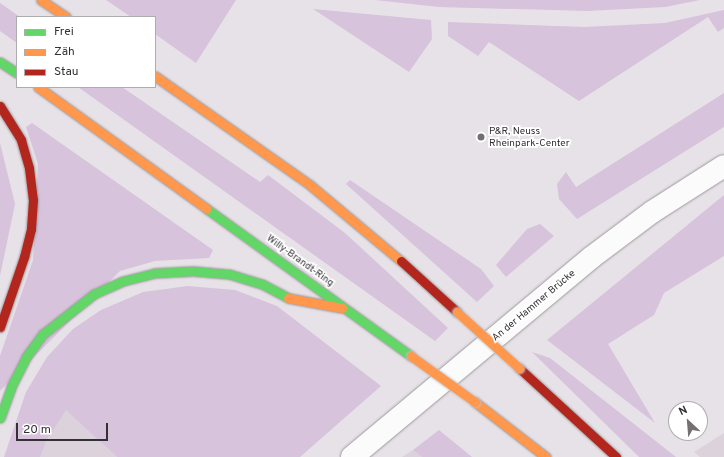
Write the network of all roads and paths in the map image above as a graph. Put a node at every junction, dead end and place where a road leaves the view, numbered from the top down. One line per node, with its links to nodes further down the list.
1 (41, 0): 2 (main road)
2 (65, 16)
3 (0, 62): 4 (main road)
4 (16, 72)
5 (156, 77): 14 (main road, bridge)
6 (39, 88): 9 (main road, Willy-Brandt-Ring)
7 (0, 106): 10 (main road)
8 (724, 166): 12 (street, An der Hammer Brücke)
9 (348, 309): 11 (main road); 13 (main road, Willy-Brandt-Ring, bridge)
10 (0, 327)
11 (0, 418)
12 (352, 457)
13 (546, 457)
14 (616, 457)

